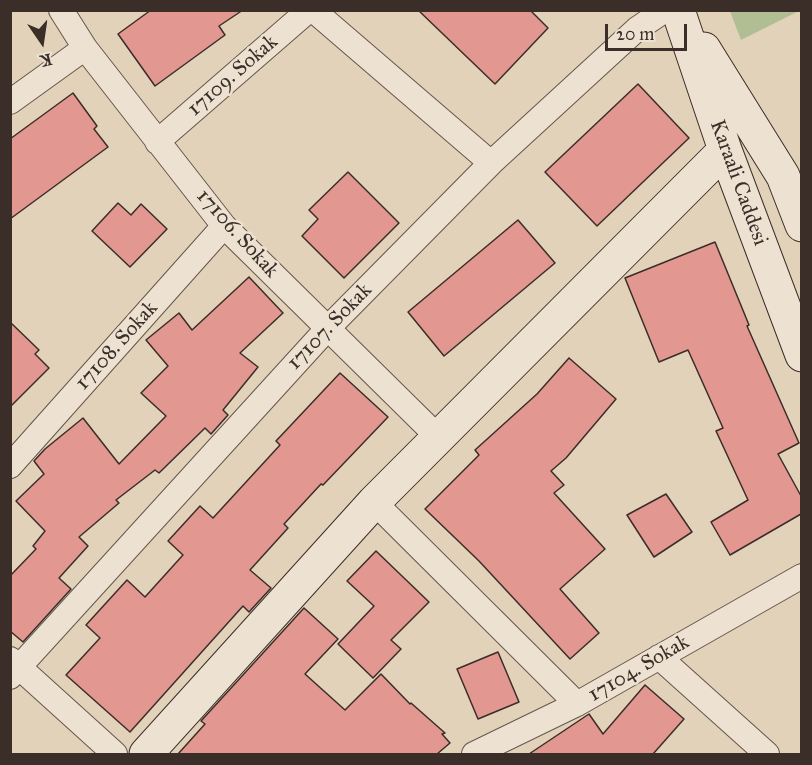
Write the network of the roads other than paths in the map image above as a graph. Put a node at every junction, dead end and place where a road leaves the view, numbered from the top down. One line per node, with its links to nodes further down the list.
1 (61, 10): 5 (street, 17106. Sokak)
2 (311, 10): 7 (street, 17109. Sokak); 9 (street)
3 (665, 10): 9 (street, 17107. Sokak)
4 (679, 10): 8 (street, Karaali Caddesi); 10 (street, Karaali Caddesi)
5 (85, 48): 6 (street); 7 (street, 17106. Sokak)
6 (10, 102)
7 (157, 142): 11 (street, 17106. Sokak)
8 (725, 150): 13 (street, Karaali Caddesi); 14 (street)
9 (490, 163): 12 (street, 17107. Sokak)
10 (801, 225)
11 (224, 226): 12 (street, 17106. Sokak); 15 (street, 17108. Sokak)
12 (327, 328): 14 (street, 17106. Sokak); 19 (street, 17107. Sokak)
13 (801, 355)
14 (438, 437): 16 (street)
15 (10, 466)
16 (374, 502): 20 (street); 22 (street)
17 (801, 576): 18 (street, 17104. Sokak)
18 (659, 657): 20 (street, 17104. Sokak); 24 (street)
19 (13, 667): 21 (street)
20 (577, 704): 23 (street, 17104. Sokak)
21 (115, 754)
22 (146, 754)
23 (474, 754)
24 (766, 754)

